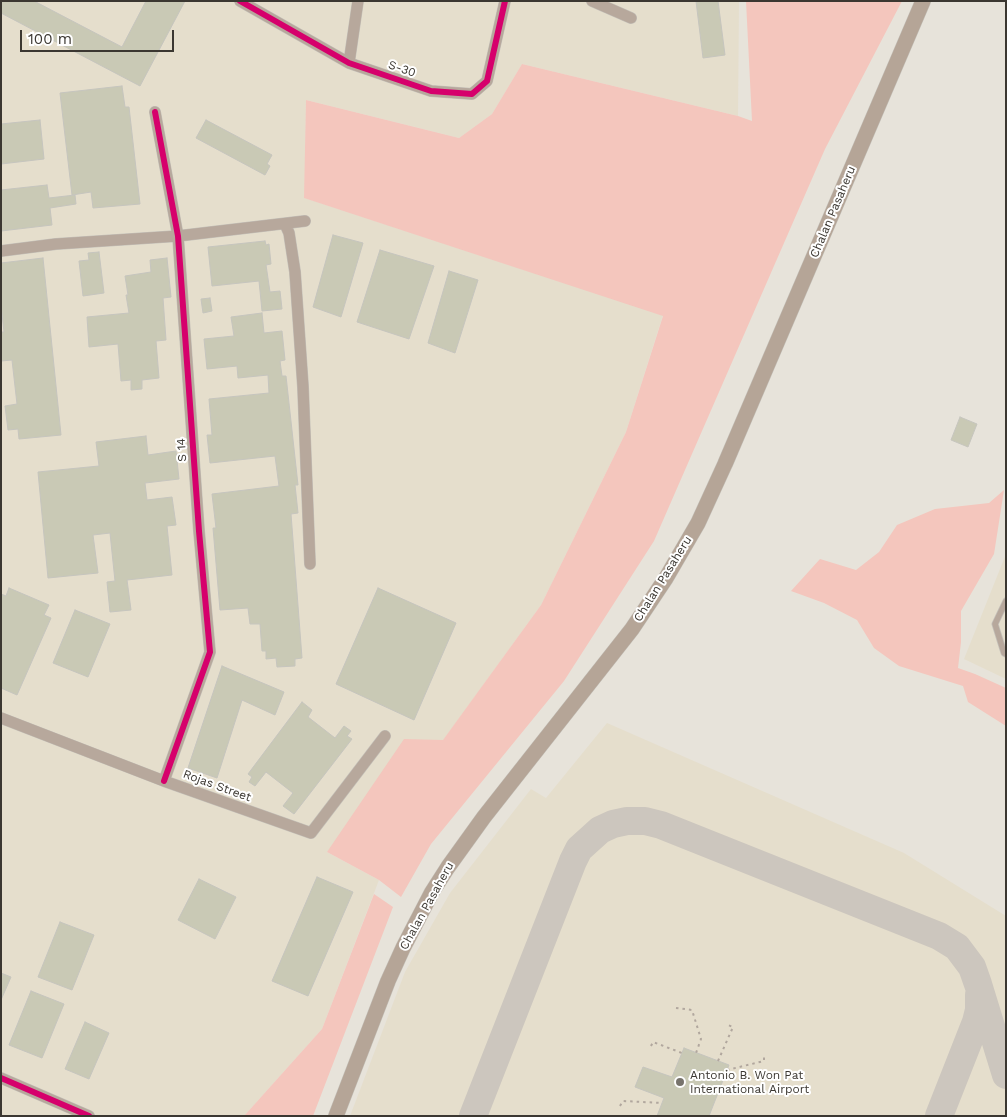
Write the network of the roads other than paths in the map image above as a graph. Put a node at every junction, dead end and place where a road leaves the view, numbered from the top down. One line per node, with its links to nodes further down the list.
1 (240, 1): 7 (street, S-30)
2 (358, 1): 7 (street)
3 (505, 1): 7 (street, S-30)
4 (592, 1): 6 (street)
5 (922, 1): 21 (main road, Chalan Pasaheru)
6 (631, 18)
7 (350, 63)
8 (155, 112): 11 (street, S 14)
9 (305, 222): 10 (street)
10 (285, 224): 11 (street); 13 (street)
11 (178, 236): 12 (street); 18 (street, S 14)
12 (1, 251)
13 (310, 564)
14 (1006, 601): 15 (lane)
15 (1006, 654)
16 (1, 718): 18 (street, Rojas Street)
17 (384, 736): 18 (street, Rojas Street)
18 (164, 781)
19 (1, 1078): 20 (street)
20 (89, 1116)
21 (336, 1116)

